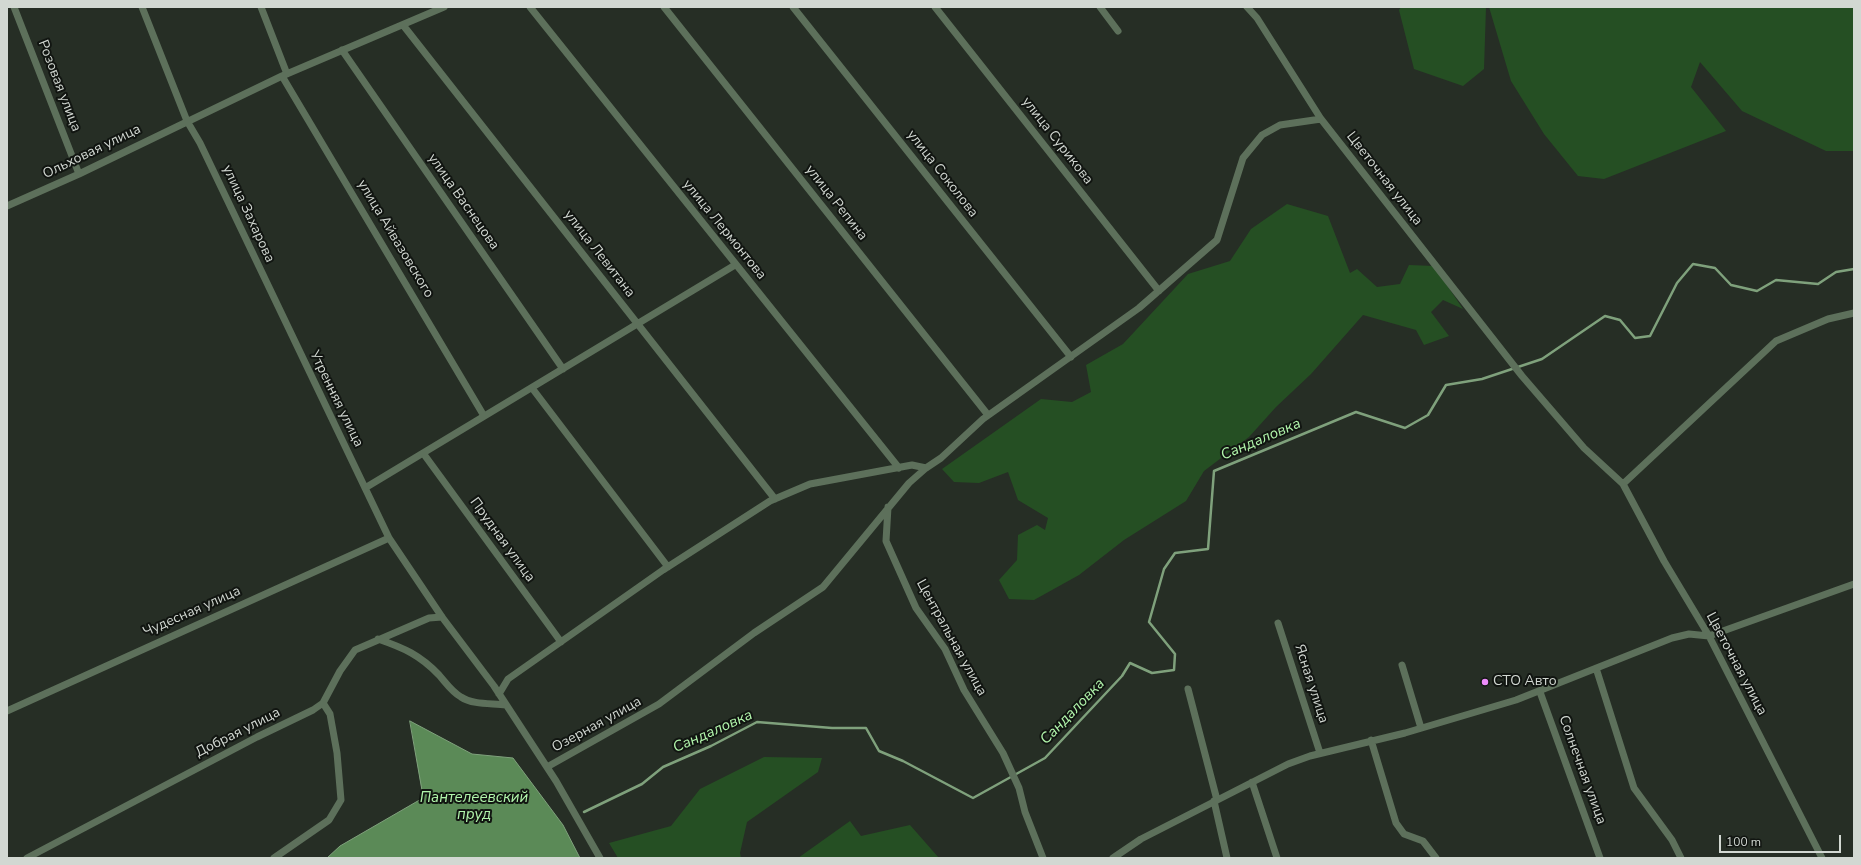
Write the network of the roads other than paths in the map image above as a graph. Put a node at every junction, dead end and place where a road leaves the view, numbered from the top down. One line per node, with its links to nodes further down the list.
1 (14, 7): 17 (street, Розовая улица)
2 (142, 7): 16 (street, улица Захарова)
3 (261, 7): 14 (street, улица Айвазовского)
4 (444, 7): 11 (street, Ольховая улица)
5 (530, 7): 19 (street, улица Лермонтова)
6 (664, 7): 28 (street, улица Репина)
7 (793, 7): 24 (street, улица Соколова)
8 (935, 7): 20 (street, улица Сурикова)
9 (1100, 7): 12 (street)
10 (1247, 7): 15 (street, Цветочная улица)
11 (403, 24): 13 (street, Ольховая улица); 23 (street, улица Левитана)
12 (1118, 31)
13 (342, 50): 14 (street, Ольховая улица); 25 (street, улица Васнецова)
14 (285, 75): 16 (street, Ольховая улица); 27 (street, улица Айвазовского)
15 (1321, 119): 20 (street, Озерная улица); 32 (street, Цветочная улица)
16 (187, 121): 17 (street, Ольховая улица); 22 (street, улица Захарова)
17 (79, 174): 18 (street, Ольховая улица)
18 (7, 206)
19 (735, 265): 23 (street); 30 (street, улица Лермонтова)
20 (1159, 291): 24 (street, Озерная улица)
21 (1854, 313): 32 (street)
22 (284, 320): 33 (street, Утренняя улица)
23 (638, 324): 25 (street); 34 (street, улица Левитана)
24 (1071, 357): 28 (street, Озерная улица)
25 (563, 369): 26 (street)
26 (532, 388): 27 (street); 37 (street)
27 (484, 416): 29 (street)
28 (988, 416): 31 (street, Озерная улица)
29 (423, 453): 33 (street); 43 (street, Прудная улица)
30 (899, 468): 31 (street); 34 (street)
31 (926, 468): 35 (street, Озерная улица)
32 (1623, 484): 41 (street, Цветочная улица)
33 (365, 488): 36 (street, Утренняя улица)
34 (775, 499): 37 (street)
35 (888, 507): 55 (street, Озерная улица); 61 (street, Центральная улица)
36 (389, 538): 39 (street, Утренняя улица); 51 (street, Чудесная улица)
37 (668, 567): 43 (street)
38 (1854, 584): 41 (street)
39 (442, 617): 42 (street); 48 (street, Утренняя улица)
40 (1278, 623): 54 (street, Ясная улица)
41 (1708, 636): 45 (street); 68 (street, Цветочная улица)
42 (378, 639): 49 (street); 50 (street)
43 (560, 642): 48 (street)
44 (1402, 665): 52 (street)
45 (1596, 668): 47 (street); 67 (street)
46 (1188, 689): 57 (street)
47 (1540, 692): 52 (street); 66 (street, Солнечная улица)
48 (499, 694): 50 (street, Утренняя улица)
49 (323, 703): 58 (street, Добрая улица); 59 (street)
50 (506, 705): 55 (street, Утренняя улица)
51 (7, 711)
52 (1421, 728): 53 (street)
53 (1371, 740): 54 (street); 65 (street)
54 (1320, 753): 56 (street)
55 (547, 767): 60 (street, Утренняя улица)
56 (1252, 782): 57 (street); 64 (street)
57 (1216, 800): 62 (street); 63 (street)
58 (27, 858)
59 (274, 858)
60 (600, 858)
61 (1043, 858)
62 (1113, 858)
63 (1227, 858)
64 (1277, 858)
65 (1436, 858)
66 (1600, 858)
67 (1681, 858)
68 (1822, 858)

